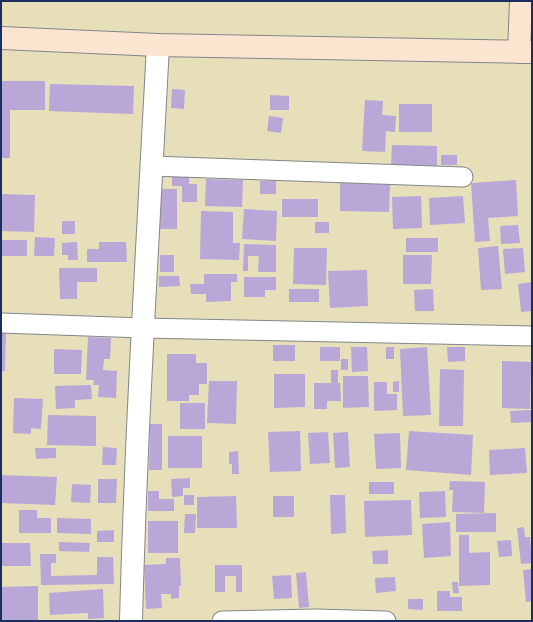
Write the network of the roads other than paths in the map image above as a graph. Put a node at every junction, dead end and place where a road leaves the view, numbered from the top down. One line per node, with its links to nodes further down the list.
1 (521, 1): 4 (main road)
2 (1, 38): 3 (main road)
3 (158, 45): 4 (main road); 5 (street)
4 (526, 52)
5 (152, 166): 6 (street); 8 (street)
6 (463, 177)
7 (1, 323): 8 (street)
8 (143, 328): 9 (street); 10 (street)
9 (532, 336)
10 (131, 621)
11 (222, 621): 12 (street)
12 (386, 621)

